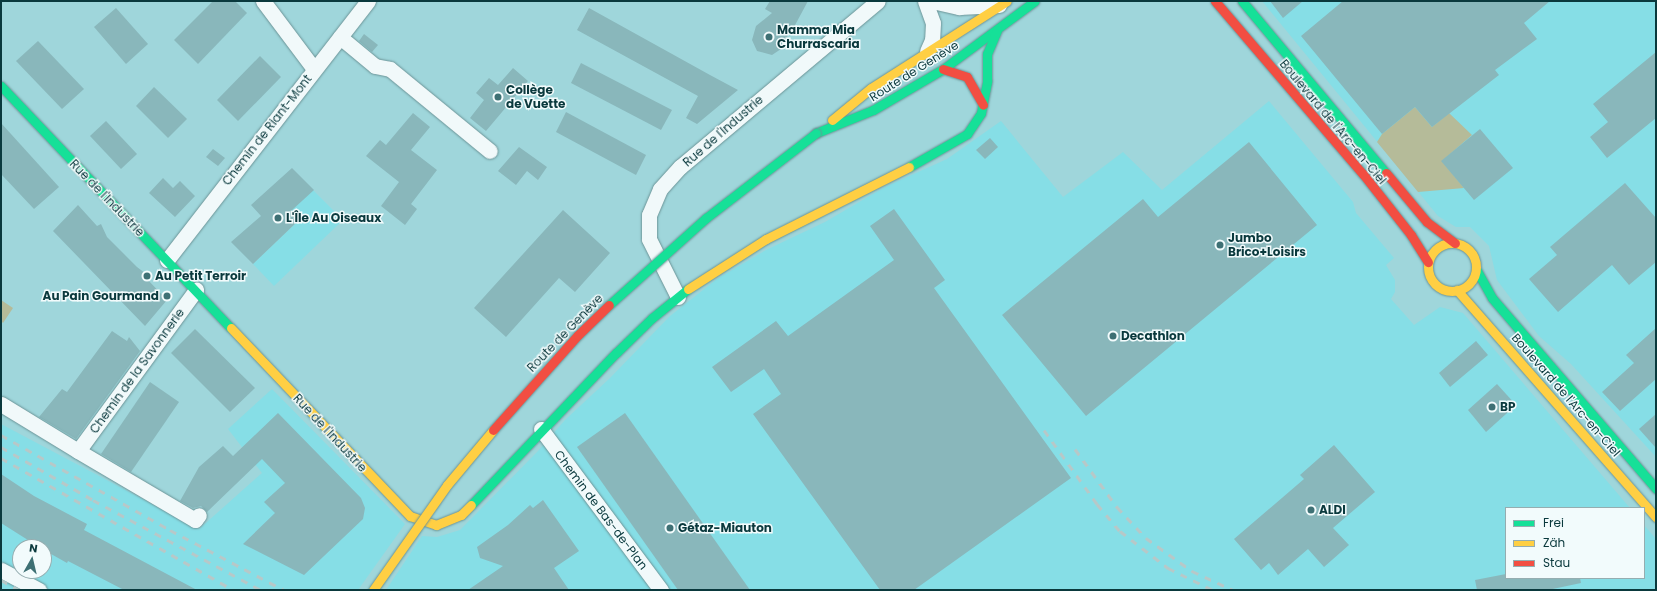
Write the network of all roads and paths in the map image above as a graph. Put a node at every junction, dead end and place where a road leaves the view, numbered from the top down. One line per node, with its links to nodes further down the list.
1 (264, 1): 15 (street)
2 (368, 1): 13 (street, Chemin de Riant-Mont)
3 (878, 1): 27 (street, Rue de l'Industrie)
4 (925, 1): 14 (street)
5 (932, 1): 10 (street)
6 (1035, 1): 11 (main road, Route de Genève)
7 (1042, 1): 11 (main road)
8 (1214, 1): 23 (main road, Boulevard de l'Arc-en-Ciel)
9 (1242, 1): 21 (main road, Boulevard de l'Arc-en-Ciel)
10 (1004, 3): 14 (main road, Route de Genève)
11 (1013, 18): 12 (main road, Route de Genève)
12 (997, 30): 16 (main road, Route de Genève); 18 (main road, Rue de l'Industrie)
13 (340, 37): 15 (street, Chemin de Riant-Mont); 20 (street)
14 (927, 51): 19 (main road, Route de Genève)
15 (314, 69): 22 (street, Chemin de Riant-Mont)
16 (943, 69): 18 (main road); 19 (main road, Route de Genève)
17 (4, 93): 22 (main road, Rue de l'Industrie)
18 (983, 105): 27 (main road, Rue de l'Industrie)
19 (816, 133): 36 (main road, Route de Genève, bridge)
20 (490, 151)
21 (1455, 243): 23 (main road); 24 (main road)
22 (167, 260): 25 (main road, Rue de l'Industrie)
23 (1428, 262): 26 (main road)
24 (1476, 269): 26 (main road); 31 (main road, Boulevard de l'Arc-en-Ciel)
25 (196, 290): 29 (main road, Rue de l'Industrie); 30 (street, Chemin de la Savonnerie)
26 (1457, 290): 33 (main road, Boulevard de l'Arc-en-Ciel)
27 (678, 297): 29 (main road, Rue de l'Industrie)
28 (1, 404): 30 (street)
29 (541, 429): 37 (street, Chemin de Bas-de-Plan)
30 (78, 451): 32 (street)
31 (1656, 489)
32 (199, 515)
33 (1656, 517)
34 (1, 570): 35 (street)
35 (39, 590)
36 (373, 590)
37 (661, 590)

